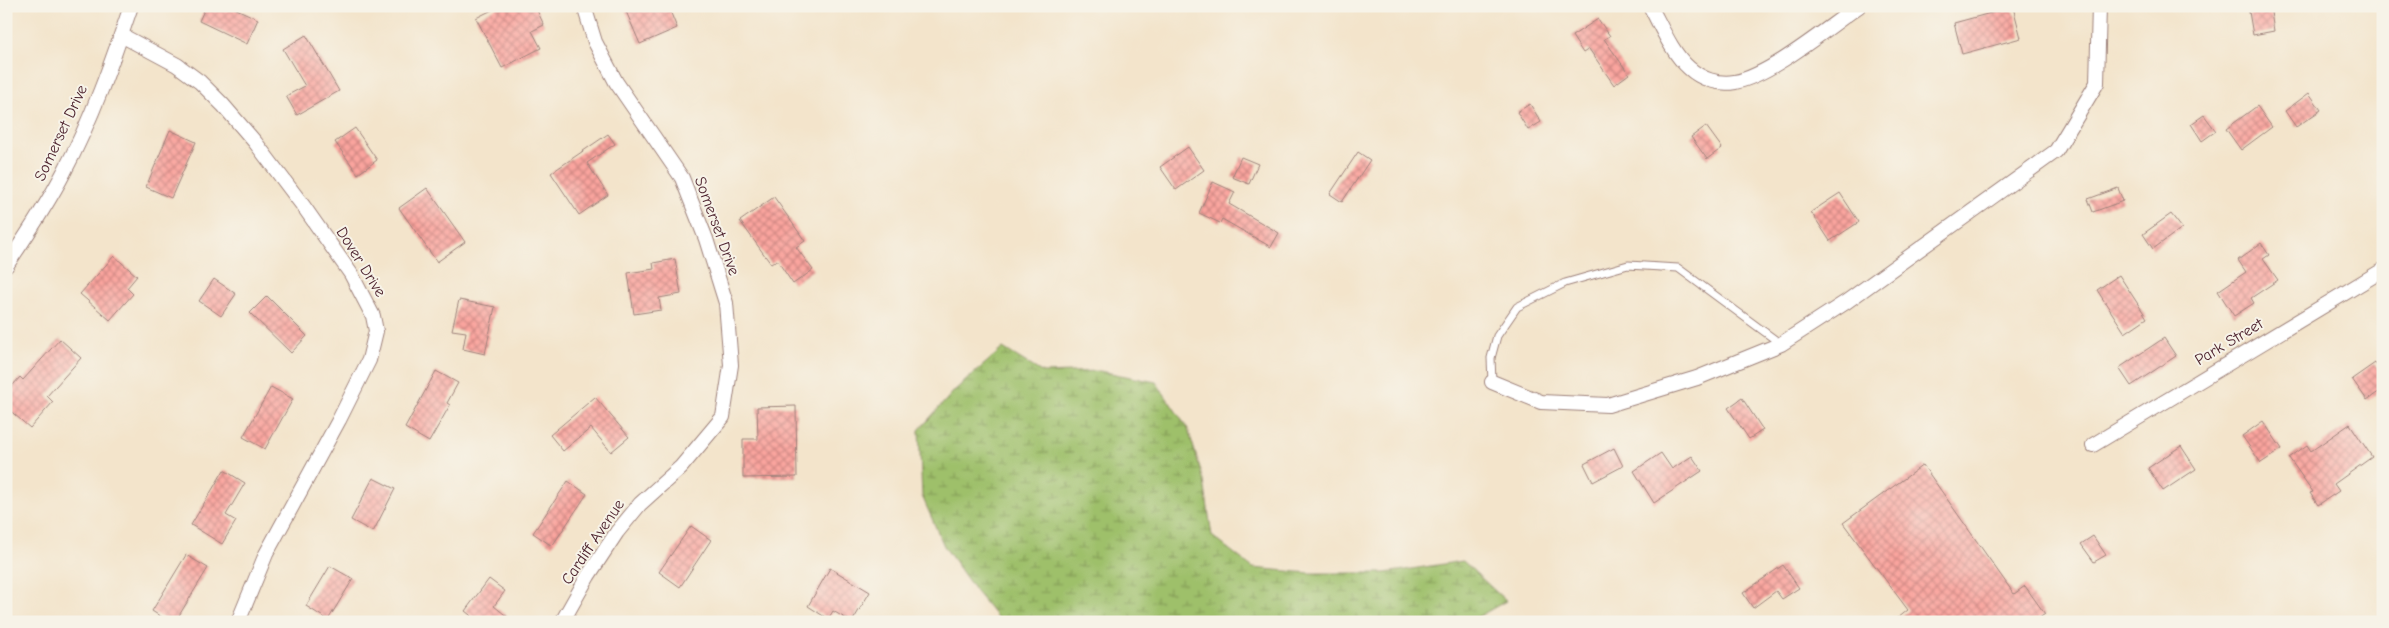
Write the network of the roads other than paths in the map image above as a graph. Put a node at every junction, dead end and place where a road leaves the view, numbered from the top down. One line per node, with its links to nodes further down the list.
1 (131, 6): 6 (street, Somerset Drive)
2 (584, 6): 12 (street, Somerset Drive)
3 (1650, 6): 4 (street)
4 (1859, 6)
5 (2099, 6): 9 (street)
6 (121, 35): 7 (street, Somerset Drive); 13 (street, Dover Drive)
7 (6, 266)
8 (2383, 270): 11 (street, Park Street)
9 (1781, 344): 10 (street); 10 (lane)
10 (1492, 382)
11 (2093, 445)
12 (681, 467): 14 (street, Cardiff Avenue)
13 (238, 622)
14 (562, 622)

